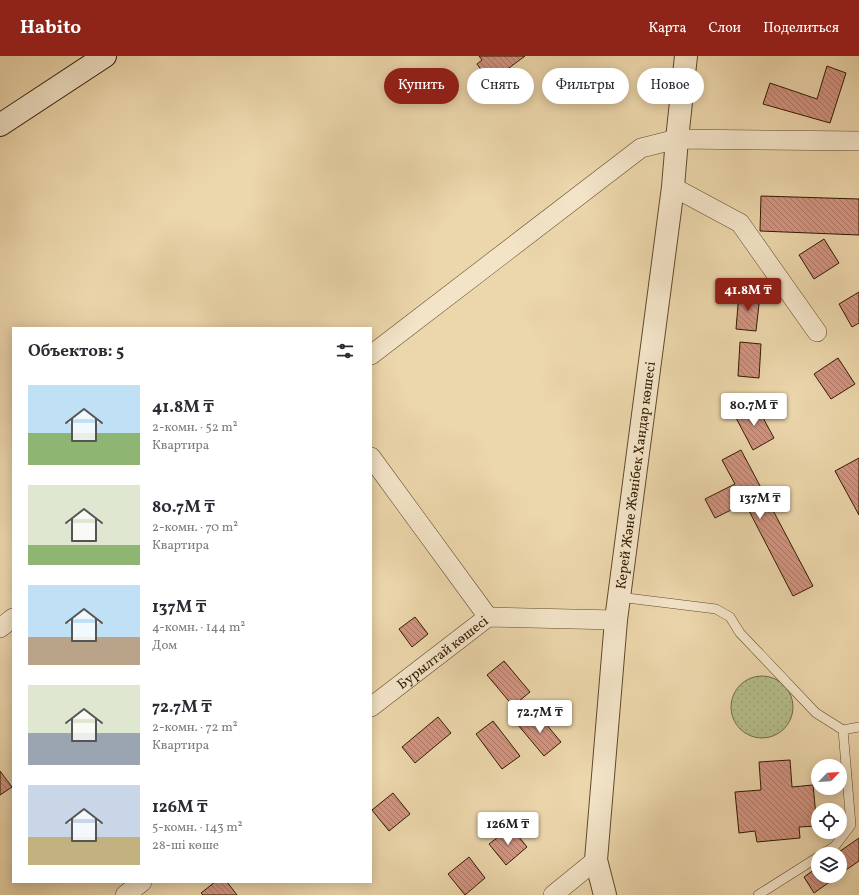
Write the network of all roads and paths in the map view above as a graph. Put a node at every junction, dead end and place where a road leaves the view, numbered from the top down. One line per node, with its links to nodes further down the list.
1 (686, 56): 4 (street, Керей Және Жәнібек Хандар көшесі)
2 (100, 57): 3 (street)
3 (0, 126)
4 (677, 139): 5 (street); 6 (street, Керей Және Жәнібек Хандар көшесі); 8 (street)
5 (859, 140)
6 (673, 187): 7 (street); 10 (street, Керей Және Жәнібек Хандар көшесі)
7 (817, 332)
8 (372, 354)
9 (372, 458): 11 (street)
10 (619, 597): 13 (street, Керей Және Жәнібек Хандар көшесі); 17 (lane)
11 (488, 617): 13 (street, Бурылтай көшесі); 15 (street, Бурылтай көшесі)
12 (12, 619): 14 (street)
13 (616, 620): 19 (street, Керей Және Жәнібек Хандар көшесі)
14 (0, 628)
15 (372, 705)
16 (859, 727): 17 (lane)
17 (843, 730): 18 (lane)
18 (834, 847)
19 (596, 860): 23 (street); 24 (street, Керей Және Жәнібек Хандар көшесі)
20 (811, 861): 25 (lane)
21 (141, 883): 22 (street)
22 (125, 895)
23 (553, 895)
24 (605, 895)
25 (758, 895)

